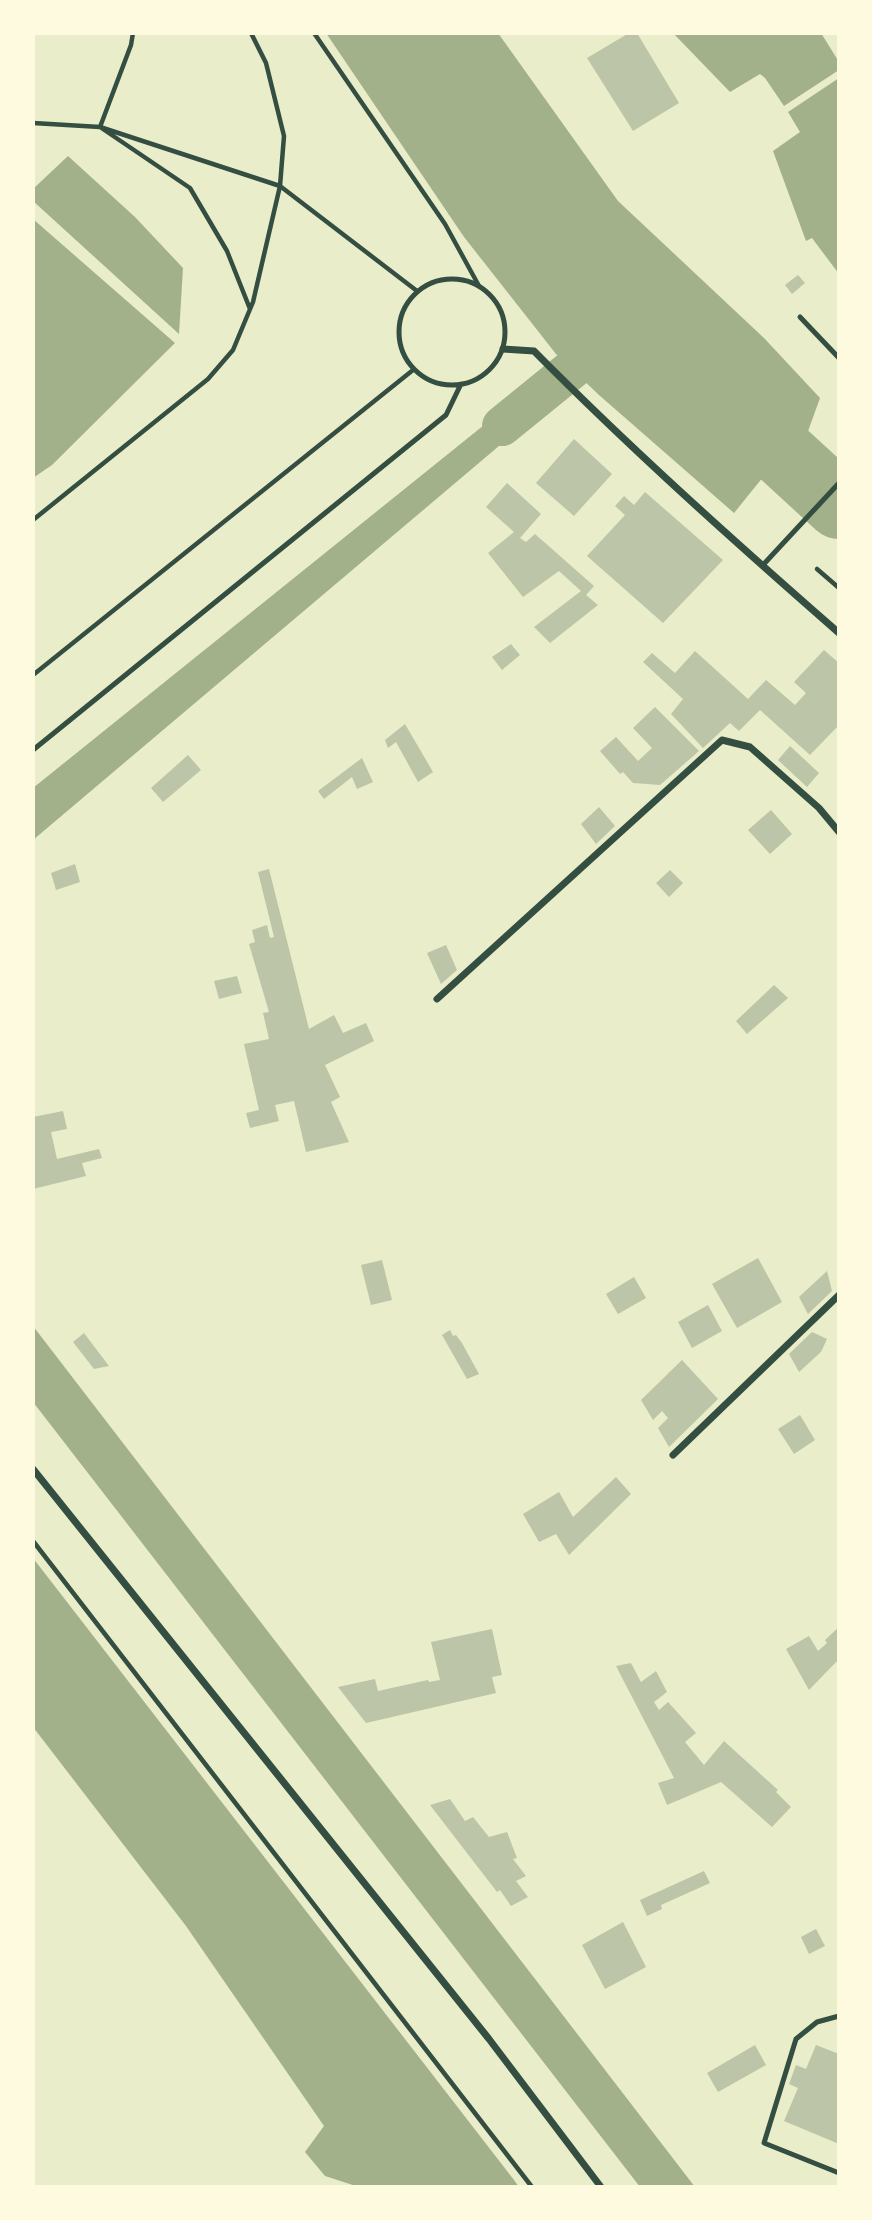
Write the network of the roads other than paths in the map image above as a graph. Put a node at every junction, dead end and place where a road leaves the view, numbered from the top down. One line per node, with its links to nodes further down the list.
1 (800, 317): 3 (lane)
2 (503, 349): 4 (lane); 4 (lane); 6 (street)
3 (839, 358)
4 (461, 384): 8 (lane)
5 (839, 483): 6 (lane)
6 (762, 566): 7 (street)
7 (839, 633)
8 (33, 750)
9 (839, 832): 10 (street)
10 (437, 999)
11 (839, 1295): 12 (street)
12 (673, 1455)
13 (33, 1469): 16 (street)
14 (839, 2016): 15 (lane)
15 (839, 2173)
16 (601, 2187)

